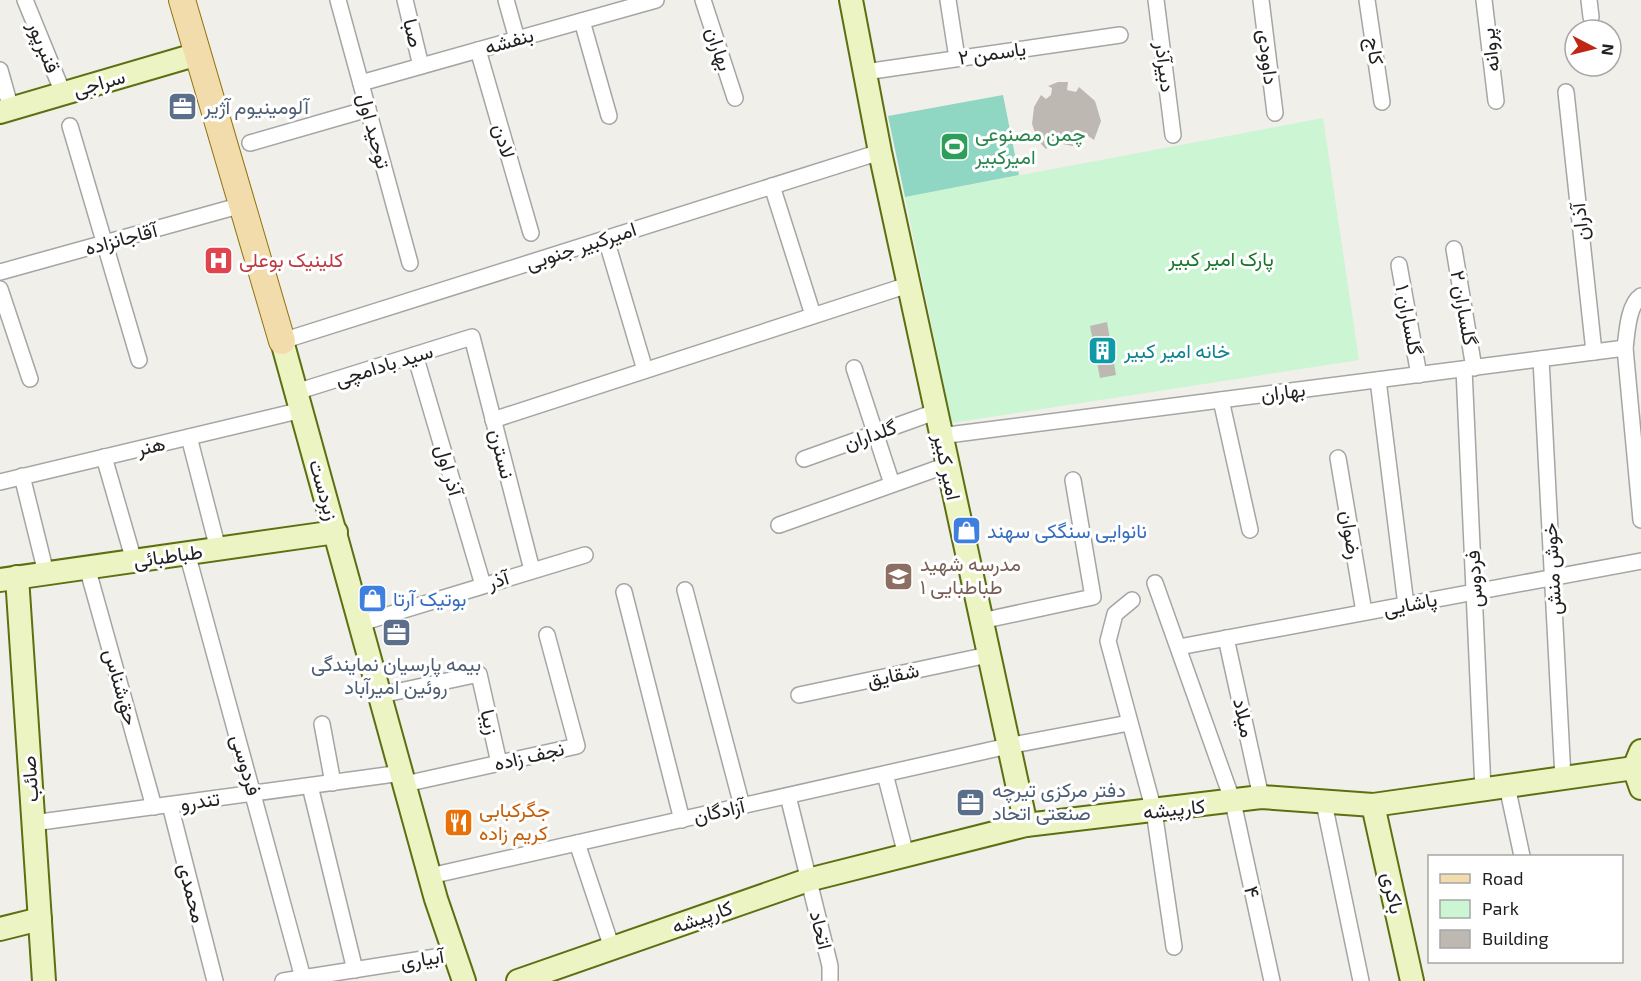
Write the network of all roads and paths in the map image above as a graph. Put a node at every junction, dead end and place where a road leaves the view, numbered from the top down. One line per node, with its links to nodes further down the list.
1 (25, 0): 28 (street, قنبرپور)
2 (338, 0): 26 (street, توحید اول)
3 (405, 0): 23 (street, صبا)
4 (506, 0): 19 (street)
5 (656, 0): 15 (street, بنفشه)
6 (703, 0): 29 (street, بهاران)
7 (851, 0): 25 (main road, امیر کبیر)
8 (948, 0): 22 (street)
9 (1156, 0): 37 (street, دبیرآذر)
10 (1261, 0): 34 (street, داوودی)
11 (1368, 0): 31 (street, کاج)
12 (1484, 0): 30 (street, پروانه)
13 (1589, 0): 16 (street)
14 (188, 2): 21 (main road, زبردست)
15 (620, 5): 17 (street, بنفشه)
16 (1591, 17)
17 (582, 21): 19 (street, بنفشه); 35 (street)
18 (1120, 35): 22 (street, یاسمن ۲)
19 (517, 39): 20 (street, بنفشه)
20 (478, 50): 23 (street, بنفشه); 42 (street, لادن)
21 (198, 54): 28 (main road, سراجی); 41 (main road, زبردست)
22 (957, 58): 25 (street, یاسمن ۲)
23 (421, 66): 26 (street, بنفشه)
24 (0, 70): 33 (street)
25 (865, 72): 39 (main road, امیر کبیر)
26 (361, 83): 32 (street, توحید اول)
27 (1566, 92): 56 (street, آذران)
28 (63, 93): 33 (main road, سراجی)
29 (735, 98)
30 (1496, 101)
31 (1382, 102)
32 (368, 109): 38 (street); 46 (street, توحید اول)
33 (6, 111)
34 (1275, 113)
35 (609, 116)
36 (70, 126): 44 (street)
37 (1173, 135)
38 (250, 143)
39 (880, 152): 40 (street, امیرکبیر جنوبی); 49 (main road, امیر کبیر)
40 (772, 186): 43 (street, امیرکبیر جنوبی); 52 (street)
41 (242, 206): 44 (street, آقاجانزاده); 54 (main road, زبردست)
42 (531, 232)
43 (606, 238): 54 (street, امیرکبیر جنوبی); 62 (street)
44 (106, 243): 48 (street, آقاجانزاده); 59 (street)
45 (1454, 249): 61 (street, گلساران ۲)
46 (410, 263)
47 (1399, 265): 63 (street, گلساران ۱)
48 (0, 272)
49 (908, 285): 52 (street); 68 (main road, امیر کبیر)
50 (0, 289): 64 (street)
51 (1641, 296): 55 (street)
52 (813, 315): 62 (street)
53 (472, 337): 57 (street, سید بادامچی); 69 (street, نسترن)
54 (282, 341): 67 (main road, زبردست)
55 (1625, 348): 56 (street, بهاران); 81 (street)
56 (1594, 352): 58 (street, بهاران)
57 (415, 355): 67 (street, سید بادامچی); 96 (street, آذر اول)
58 (1541, 359): 61 (street, بهاران); 93 (street, خوش منش)
59 (139, 360)
60 (855, 368): 70 (street)
61 (1469, 368): 63 (street, بهاران); 99 (street, فردوس)
62 (645, 370): 69 (street)
63 (1419, 375): 65 (street, بهاران)
64 (30, 379)
65 (1378, 380): 66 (street, بهاران); 101 (street)
66 (1221, 400): 71 (street, بهاران); 83 (street)
67 (299, 401): 72 (street, هنر); 84 (main road, زبردست)
68 (935, 412): 70 (street, گلداران); 71 (main road, امیر کبیر)
69 (494, 420): 91 (street, نسترن)
70 (876, 433): 75 (street, گلداران); 80 (street)
71 (940, 436): 76 (main road, امیر کبیر)
72 (189, 437): 73 (street, هنر); 85 (street)
73 (104, 457): 77 (street, هنر); 88 (street)
74 (1338, 458): 102 (street, رضوان)
75 (804, 459)
76 (947, 465): 80 (street); 103 (main road, امیر کبیر)
77 (21, 476): 79 (street, هنر); 92 (street)
78 (1073, 480): 103 (street)
79 (0, 482)
80 (892, 484): 82 (street)
81 (1641, 520)
82 (779, 525)
83 (1250, 530)
84 (336, 532): 85 (main road, طباطبائی); 104 (main road, زبردست)
85 (218, 549): 86 (main road, طباطبائی)
86 (187, 553): 88 (main road, طباطبائی); 123 (street, فردوسی)
87 (585, 555): 91 (street, آذر)
88 (134, 561): 90 (main road, طباطبائی)
89 (1641, 561): 93 (street, پاشایی)
90 (87, 567): 92 (main road, طباطبائی); 131 (street, حق‌شناس)
91 (532, 570): 96 (street, آذر)
92 (46, 573): 94 (main road, طباطبائی)
93 (1553, 577): 99 (street, پاشایی); 117 (street, خوش منش)
94 (8, 578): 134 (main road, صائب)
95 (1155, 583): 107 (street, ۴)
96 (483, 585): 104 (street, آذر)
97 (685, 590): 130 (street)
98 (624, 592): 133 (street)
99 (1474, 592): 101 (street, پاشایی); 122 (street, فردوس)
100 (1132, 600): 111 (street)
101 (1406, 605): 102 (street, پاشایی)
102 (1364, 612): 106 (street, پاشایی)
103 (981, 621): 108 (main road, امیر کبیر)
104 (361, 623): 109 (main road, زبردست)
105 (547, 635): 114 (street, نجف زاده)
106 (1226, 638): 107 (street, پاشایی); 125 (street, میلاد)
107 (1179, 647): 126 (street, ۴)
108 (988, 655): 110 (street, شقایق); 113 (main road, امیر کبیر)
109 (381, 695): 114 (street, زیبا); 118 (main road, زبردست)
110 (799, 695)
111 (1129, 723): 113 (street, آزادگان); 132 (street)
112 (321, 724): 119 (street)
113 (1008, 746): 116 (street, آزادگان); 135 (main road, امیر کبیر)
114 (499, 763): 118 (street, نجف زاده)
115 (1639, 769): 117 (main road, کارپیشه)
116 (885, 774): 124 (street, آزادگان); 137 (street)
117 (1563, 778): 121 (main road, کارپیشه)
118 (404, 779): 119 (street, تندرو); 139 (main road, زبردست)
119 (333, 783): 120 (street, تندرو)
120 (310, 786): 123 (street, تندرو); 146 (street)
121 (1507, 786): 122 (main road, کارپیشه); 138 (street)
122 (1483, 790): 129 (main road, کارپیشه)
123 (254, 793): 128 (street, تندرو); 147 (street, فردوسی)
124 (788, 796): 130 (street, آزادگان); 140 (street, اتحاد)
125 (1262, 797): 126 (main road, کارپیشه); 127 (main road, کارپیشه)
126 (1233, 802): 132 (main road, کارپیشه); 154 (street, ۴)
127 (1323, 803): 129 (main road, کارپیشه); 155 (street)
128 (170, 805): 131 (street, تندرو); 149 (street, محمدی)
129 (1373, 805): 156 (main road, باکری)
130 (742, 806): 133 (street, آزادگان)
131 (154, 807): 134 (street, تندرو)
132 (1154, 811): 135 (main road, کارپیشه); 143 (street)
133 (682, 820): 136 (street, آزادگان)
134 (33, 823): 141 (main road, صائب)
135 (1026, 825): 137 (main road, کارپیشه)
136 (578, 843): 139 (street, آزادگان); 144 (street)
137 (906, 855): 140 (main road, کارپیشه)
138 (1522, 855)
139 (430, 876): 145 (main road, زبردست)
140 (808, 880): 144 (main road, کارپیشه); 153 (street, اتحاد)
141 (40, 919): 142 (main road); 148 (main road, صائب)
142 (0, 929)
143 (1174, 947)
144 (612, 948): 152 (main road, کارپیشه)
145 (455, 954): 146 (street, آبیاری); 151 (main road, زبردست)
146 (355, 970): 147 (street, آبیاری)
147 (303, 978): 150 (street, آبیاری)
148 (44, 981)
149 (215, 981)
150 (283, 981)
151 (464, 981)
152 (518, 981)
153 (830, 981)
154 (1272, 981)
155 (1361, 981)
156 (1412, 981)

